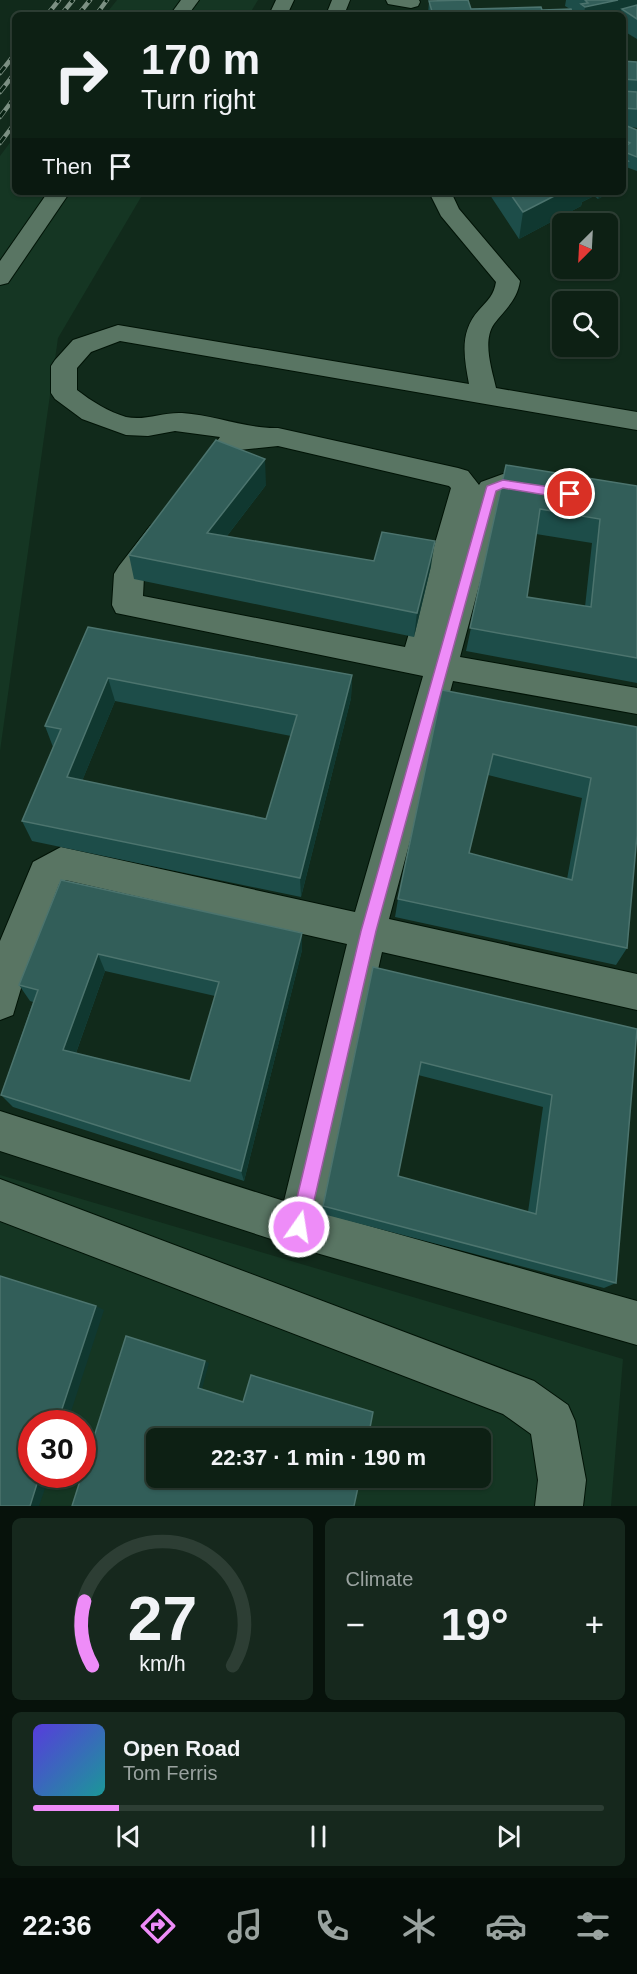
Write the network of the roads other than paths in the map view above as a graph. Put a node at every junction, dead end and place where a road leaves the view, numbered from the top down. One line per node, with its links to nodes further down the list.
1 (57, 195): 3 (street)
2 (441, 195): 4 (street)
3 (0, 278)
4 (484, 395): 5 (street); 6 (street)
5 (637, 422)
6 (248, 432)
7 (637, 505): 8 (street)
8 (428, 664): 8 (street); 9 (street); 10 (street)
9 (637, 701)
10 (368, 931): 11 (street); 12 (street); 15 (street)
11 (637, 992)
12 (0, 1002)
13 (0, 1131): 15 (street)
14 (0, 1200): 17 (street)
15 (299, 1227): 16 (street)
16 (637, 1323)
17 (560, 1506)

